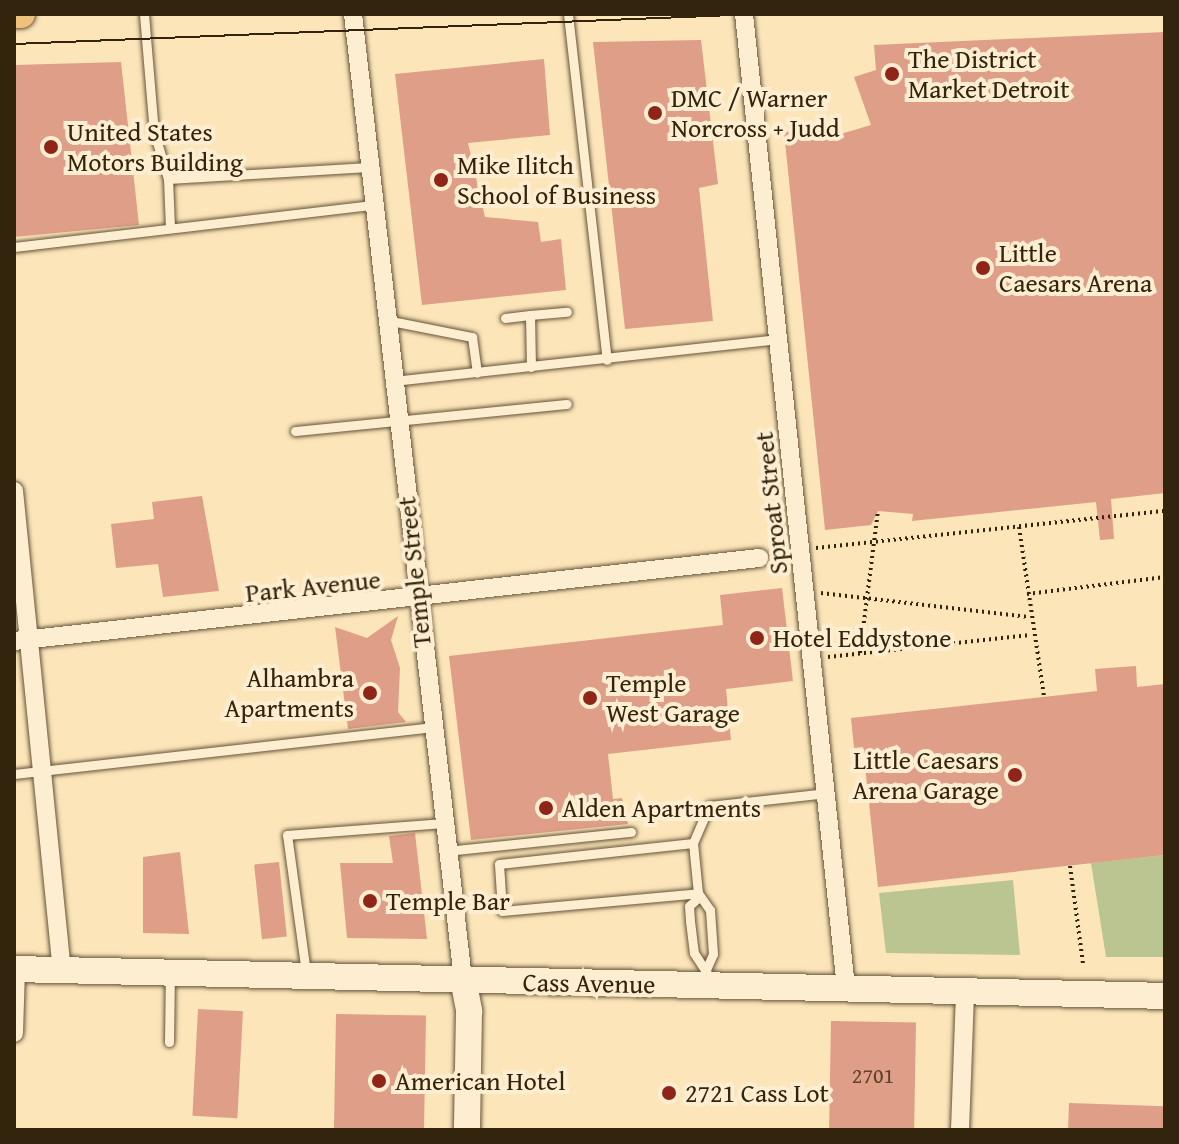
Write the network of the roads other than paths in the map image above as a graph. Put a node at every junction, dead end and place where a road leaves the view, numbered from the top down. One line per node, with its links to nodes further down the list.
1 (14, 14): 2 (main road)
2 (21, 14)
3 (144, 14): 8 (lane)
4 (353, 14): 7 (street, Temple Street)
5 (568, 14): 17 (lane)
6 (744, 14): 16 (street, Sproat Street)
7 (369, 167): 8 (lane); 9 (street, Temple Street)
8 (168, 179): 10 (lane)
9 (373, 205): 10 (lane); 15 (street, Temple Street)
10 (170, 228): 11 (lane)
11 (14, 247)
12 (567, 312): 13 (lane)
13 (530, 315): 14 (lane); 18 (lane)
14 (505, 318)
15 (386, 320): 19 (lane); 20 (street, Temple Street)
16 (779, 339): 17 (lane); 31 (street, Sproat Street)
17 (607, 360): 18 (lane)
18 (531, 367): 19 (lane)
19 (477, 373): 20 (lane)
20 (393, 381): 22 (street, Temple Street)
21 (567, 404): 22 (lane)
22 (397, 422): 23 (lane); 26 (street, Temple Street)
23 (295, 431)
24 (15, 502): 27 (street)
25 (759, 558): 26 (street, Park Avenue)
26 (417, 601): 27 (street, Park Avenue); 28 (street, Temple Street)
27 (22, 640): 29 (street)
28 (431, 727): 29 (lane); 32 (street, Temple Street)
29 (44, 770): 30 (lane); 38 (street)
30 (14, 774)
31 (829, 793): 34 (lane); 43 (street, Sproat Street)
32 (443, 823): 35 (street, Temple Street); 40 (lane)
33 (631, 832): 35 (lane)
34 (693, 843): 36 (lane); 36 (lane)
35 (446, 851): 42 (street, Temple Street)
36 (698, 895): 41 (lane); 41 (lane)
37 (15, 969): 38 (street, Cass Avenue); 46 (street)
38 (62, 970): 39 (street, Cass Avenue)
39 (170, 972): 40 (street, Cass Avenue); 47 (lane)
40 (307, 976): 42 (street, Cass Avenue)
41 (707, 978): 42 (street, Cass Avenue); 43 (street, Cass Avenue)
42 (463, 979): 48 (street, Temple Street)
43 (846, 987): 44 (street, Cass Avenue)
44 (965, 991): 45 (street, Cass Avenue); 49 (street)
45 (1165, 996)
46 (14, 1033)
47 (169, 1042)
48 (467, 1130)
49 (960, 1130)

